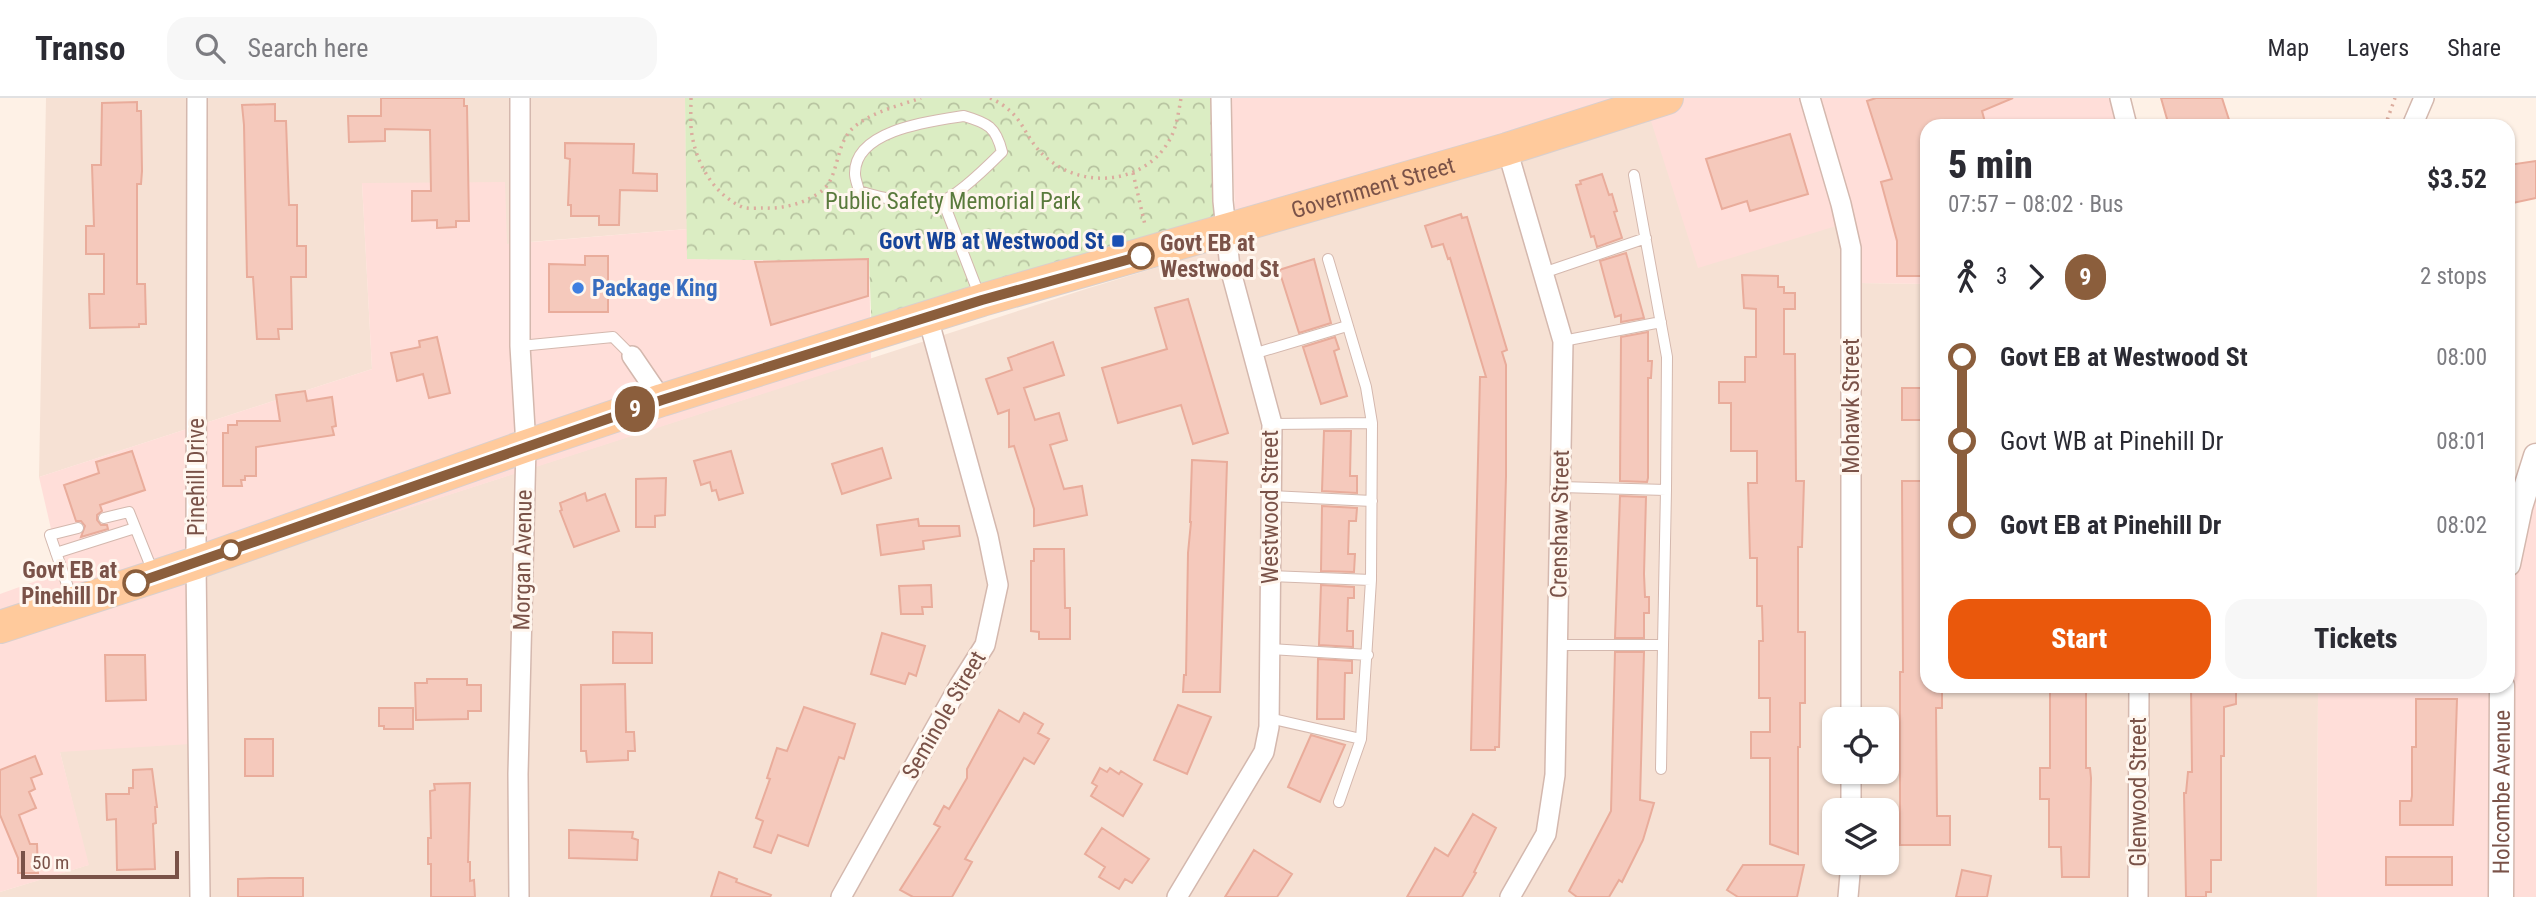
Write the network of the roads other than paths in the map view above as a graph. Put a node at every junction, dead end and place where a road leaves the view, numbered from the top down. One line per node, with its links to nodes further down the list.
1 (197, 98): 39 (street, Pinehill Drive)
2 (520, 98): 22 (street, Morgan Avenue)
3 (1221, 98): 13 (street, Westwood Street)
4 (1667, 98): 10 (main road, Government Street)
5 (1810, 98): 51 (street, Mohawk Street)
6 (2120, 98): 8 (street)
7 (2424, 98): 9 (street)
8 (2125, 119)
9 (2415, 119)
10 (1507, 149): 13 (main road, Government Street); 16 (street, Crenshaw Street)
11 (1634, 175): 14 (lane)
12 (943, 201): 12 (lane); 17 (lane)
13 (1226, 232): 17 (main road, Government Street); 23 (street, Westwood Street)
14 (1646, 238): 16 (lane); 19 (lane)
15 (1328, 259): 20 (lane)
16 (1542, 273): 21 (street, Crenshaw Street)
17 (982, 300): 18 (main road, Government Street)
18 (929, 318): 25 (main road, Government Street); 60 (street, Seminole Street)
19 (1661, 322): 21 (lane); 31 (lane)
20 (1347, 326): 23 (lane); 26 (lane)
21 (1563, 341): 30 (street, Crenshaw Street)
22 (520, 346): 24 (lane); 28 (street, Morgan Avenue)
23 (1253, 354): 27 (street, Westwood Street)
24 (632, 356): 25 (street)
25 (662, 400): 28 (main road, Government Street)
26 (1371, 423): 27 (lane); 33 (lane)
27 (1272, 424): 32 (street, Westwood Street)
28 (526, 446): 39 (main road, Government Street); 59 (street, Morgan Avenue)
29 (2536, 456): 34 (street)
30 (1561, 487): 31 (lane); 45 (street, Crenshaw Street)
31 (1666, 490): 46 (lane)
32 (1271, 496): 33 (lane); 41 (street, Westwood Street)
33 (1371, 501): 42 (lane)
34 (2515, 501)
35 (104, 518): 37 (lane)
36 (78, 528): 38 (lane)
37 (135, 528): 38 (lane); 40 (lane)
38 (56, 553): 43 (lane)
39 (196, 563): 40 (main road, Government Street); 58 (street, Pinehill Drive)
40 (155, 576): 43 (main road, Government Street)
41 (1270, 576): 42 (lane); 47 (street, Westwood Street)
42 (1371, 580): 48 (lane)
43 (73, 603): 44 (main road, Government Street)
44 (0, 627)
45 (1558, 645): 46 (lane); 62 (street, Crenshaw Street)
46 (1663, 645): 54 (lane)
47 (1270, 649): 48 (lane); 52 (street, Westwood Street)
48 (1368, 655): 53 (lane)
49 (2139, 693): 63 (street, Glenwood Street)
50 (2502, 693): 64 (street, Holcombe Avenue)
51 (1851, 707)
52 (1269, 718): 53 (lane); 61 (street, Westwood Street)
53 (1362, 739): 55 (lane)
54 (1661, 769)
55 (1339, 802)
56 (1851, 875): 57 (street)
57 (1850, 896)
58 (200, 897)
59 (519, 897)
60 (841, 897)
61 (1177, 897)
62 (1510, 897)
63 (2138, 897)
64 (2501, 897)

